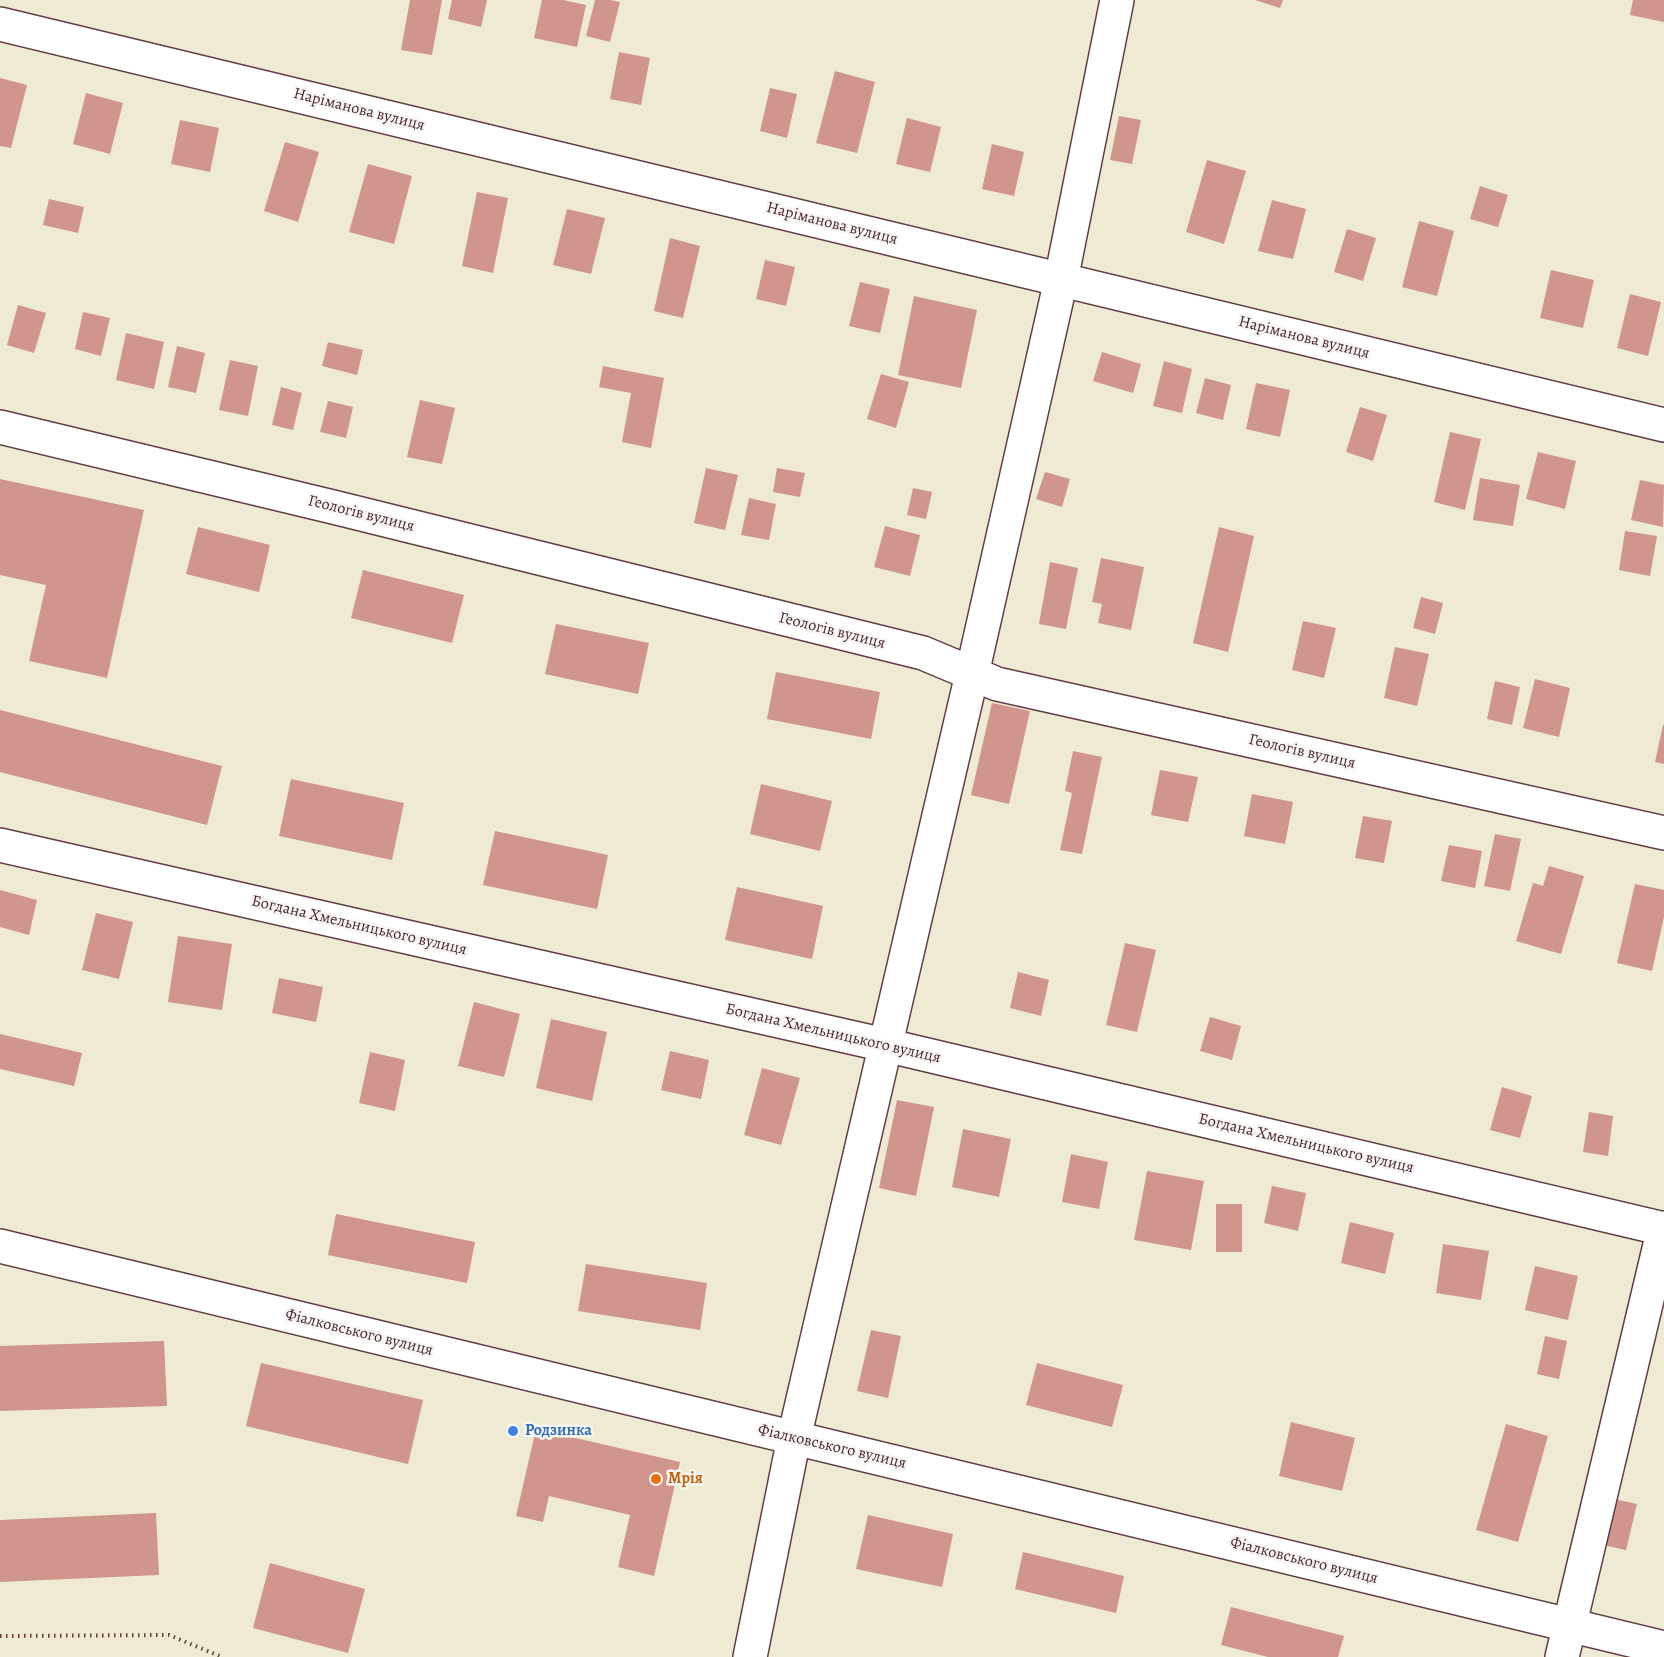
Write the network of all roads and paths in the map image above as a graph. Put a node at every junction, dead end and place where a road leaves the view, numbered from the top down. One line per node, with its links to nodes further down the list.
1 (1117, 0): 3 (street)
2 (0, 24): 3 (street, Наріманова вулиця)
3 (1061, 280): 4 (street, Наріманова вулиця); 6 (street)
4 (1664, 424)
5 (0, 427): 6 (street, Геологів вулиця)
6 (972, 674): 7 (street, Геологів вулиця); 9 (street)
7 (1664, 833)
8 (0, 845): 9 (street, Богдана Хмельницького вулиця)
9 (885, 1045): 10 (street, Богдана Хмельницького вулиця); 12 (street)
10 (1664, 1228): 13 (street)
11 (0, 1246): 12 (street, Фіалковського вулиця)
12 (794, 1438): 13 (street, Фіалковського вулиця); 17 (street)
13 (1570, 1626): 15 (street, Фіалковського вулиця); 18 (street)
14 (0, 1636): 16 (path)
15 (1664, 1648)
16 (222, 1657)
17 (750, 1657)
18 (1562, 1657)

